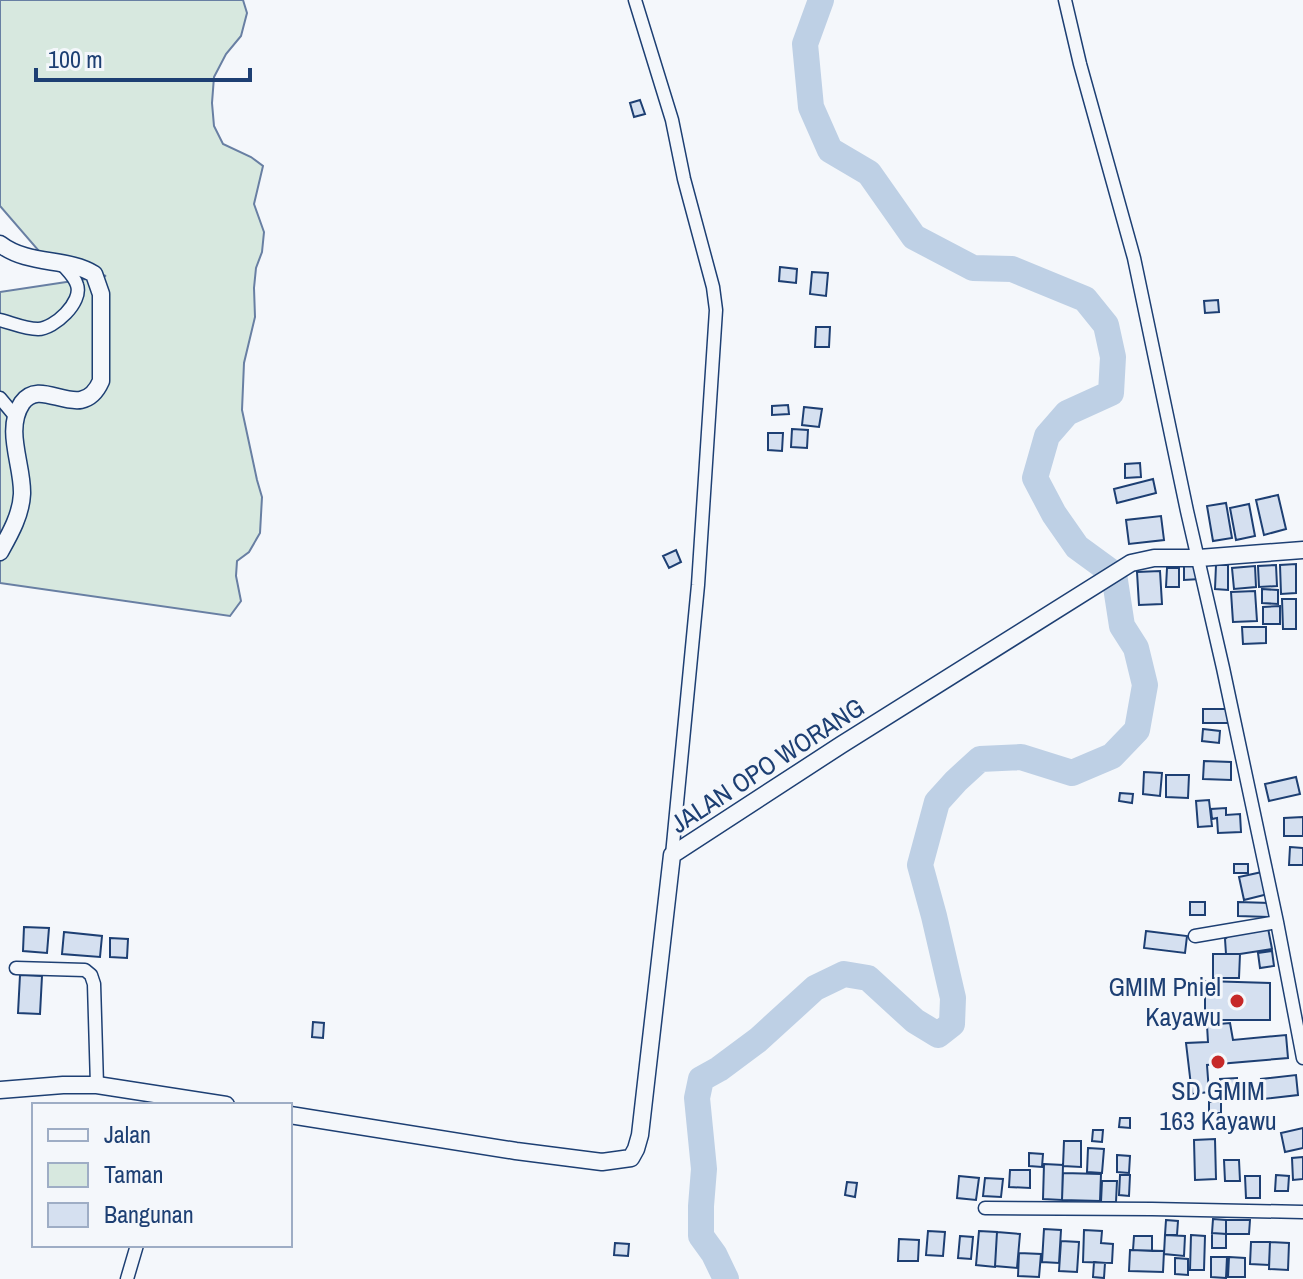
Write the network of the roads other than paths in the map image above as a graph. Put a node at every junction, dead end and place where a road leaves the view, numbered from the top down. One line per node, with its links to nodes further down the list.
1 (635, 0): 11 (street)
2 (1065, 0): 10 (street)
3 (0, 244): 4 (street)
4 (62, 264): 5 (street); 7 (street)
5 (0, 320)
6 (0, 398): 7 (street)
7 (15, 416): 9 (street)
8 (1303, 550): 10 (street, JALAN OPO WORANG)
9 (0, 552)
10 (1199, 558): 11 (street, JALAN OPO WORANG); 12 (street)
11 (672, 855): 21 (street, JALAN OPO WORANG)
12 (1277, 922): 13 (street); 15 (street)
13 (1195, 936)
14 (16, 968): 17 (street)
15 (1298, 1008): 16 (street)
16 (1303, 1058)
17 (97, 1085): 18 (street); 19 (street)
18 (0, 1090)
19 (181, 1101): 20 (street)
20 (204, 1103)
21 (292, 1115)
22 (985, 1208): 23 (street)
23 (1303, 1212)
24 (136, 1247): 25 (street)
25 (127, 1279)

